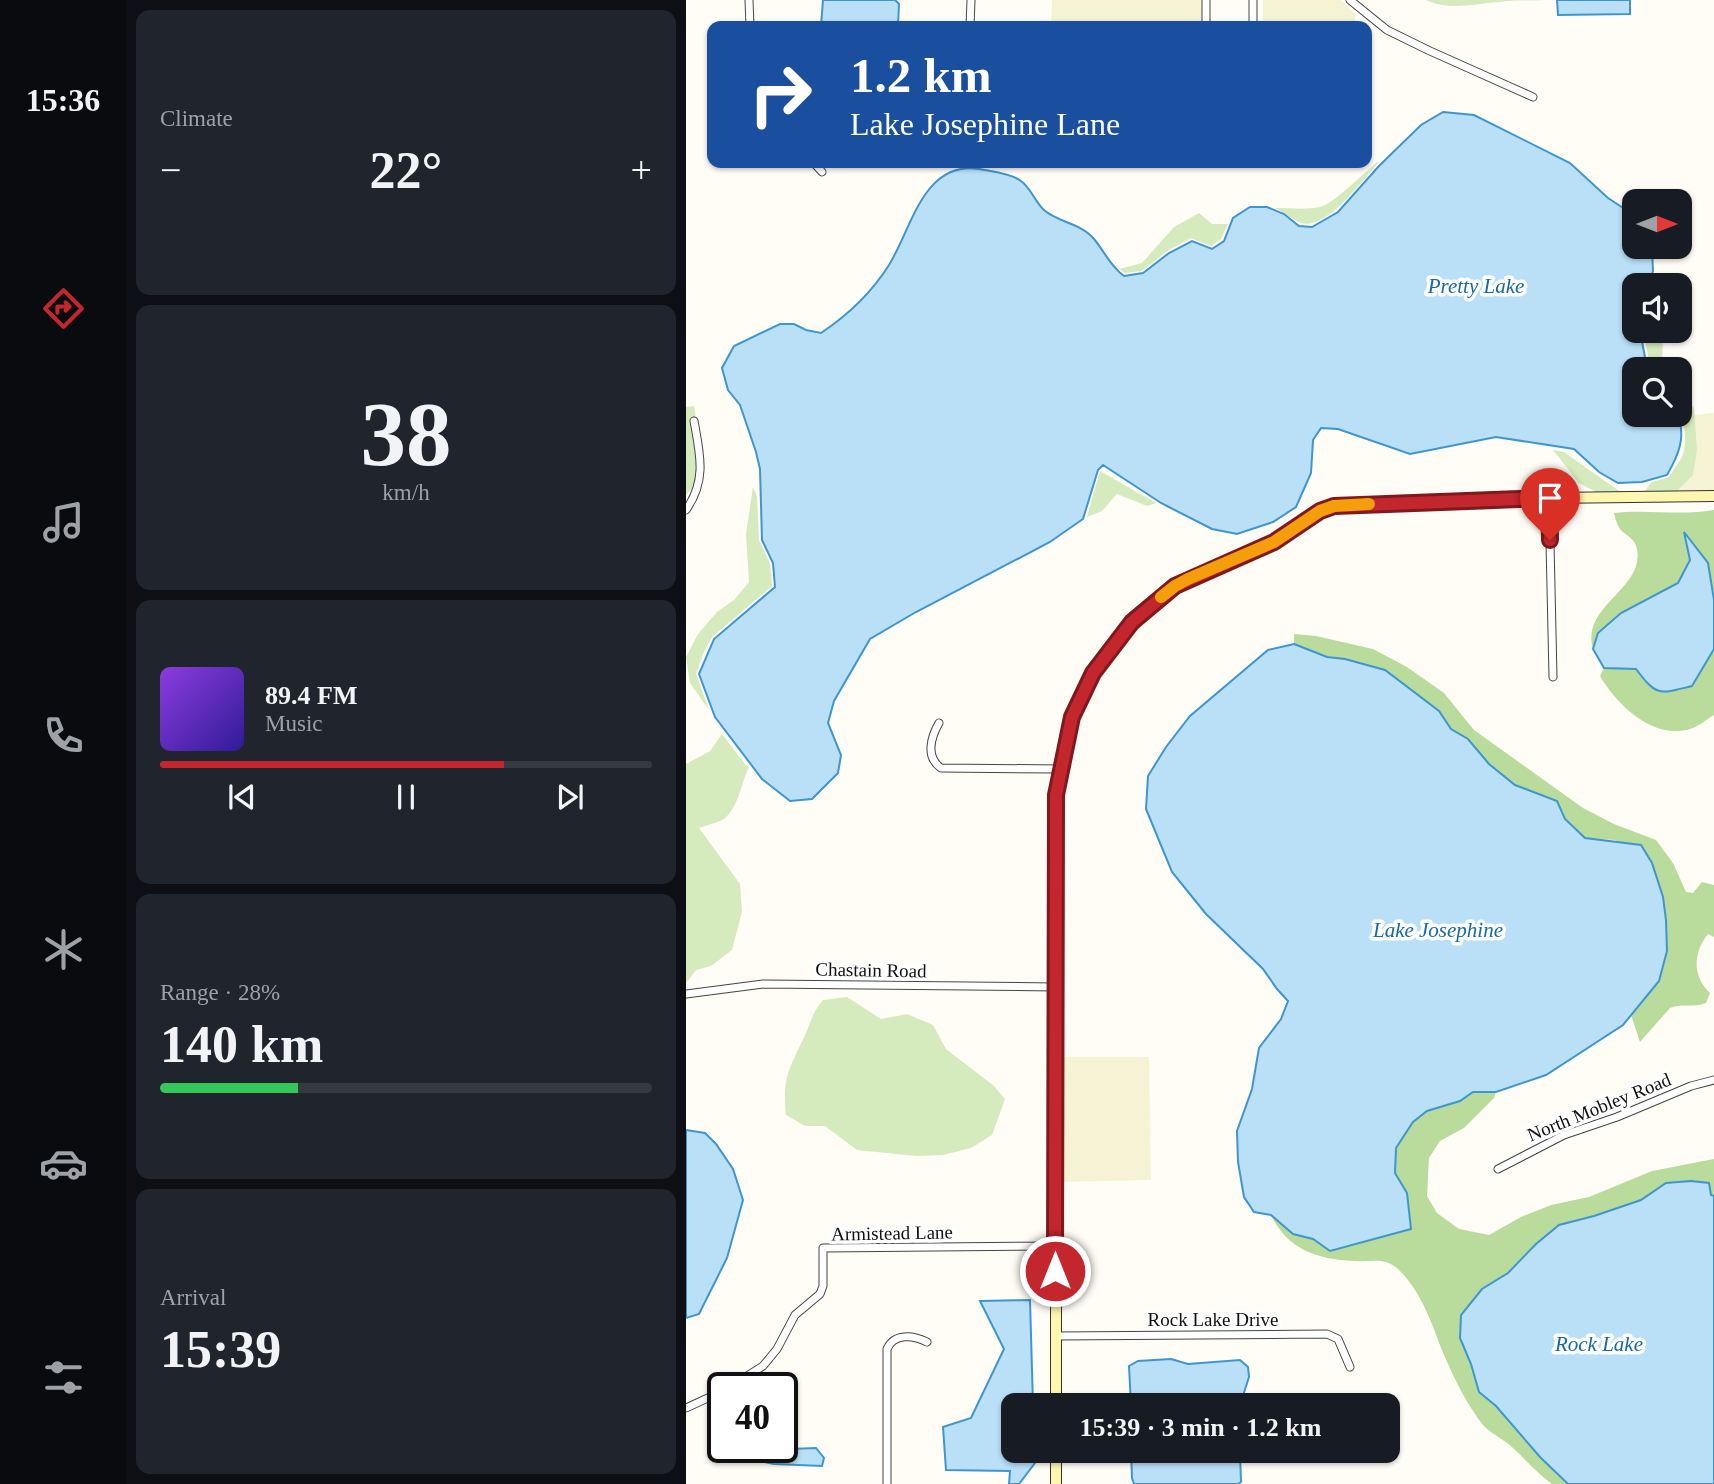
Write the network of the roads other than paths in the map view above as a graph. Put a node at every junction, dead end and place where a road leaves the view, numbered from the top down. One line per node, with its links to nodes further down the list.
1 (749, 0): 6 (street)
2 (971, 0): 7 (street)
3 (1206, 0): 8 (street)
4 (1253, 0): 9 (street)
5 (1350, 0): 10 (street)
6 (750, 21)
7 (970, 21)
8 (1206, 21)
9 (1252, 21)
10 (1533, 97)
11 (818, 168): 12 (street)
12 (822, 172)
13 (694, 421): 16 (street)
14 (1714, 496): 15 (street)
15 (1549, 498): 17 (street); 19 (street)
16 (686, 510)
17 (1553, 677)
18 (939, 723): 19 (street)
19 (1061, 769): 20 (street)
20 (1056, 987): 21 (street, Chastain Road); 24 (street)
21 (686, 994)
22 (1714, 1080): 23 (street, North Mobley Road)
23 (1498, 1169)
24 (1055, 1246): 25 (street); 28 (street, Armistead Lane)
25 (1056, 1336): 27 (street, Rock Lake Drive); 29 (street)
26 (927, 1342): 33 (street)
27 (1350, 1367)
28 (755, 1372)
29 (1056, 1393)
30 (707, 1398): 31 (street)
31 (686, 1408)
32 (1056, 1463): 34 (street)
33 (887, 1484)
34 (1056, 1484)

